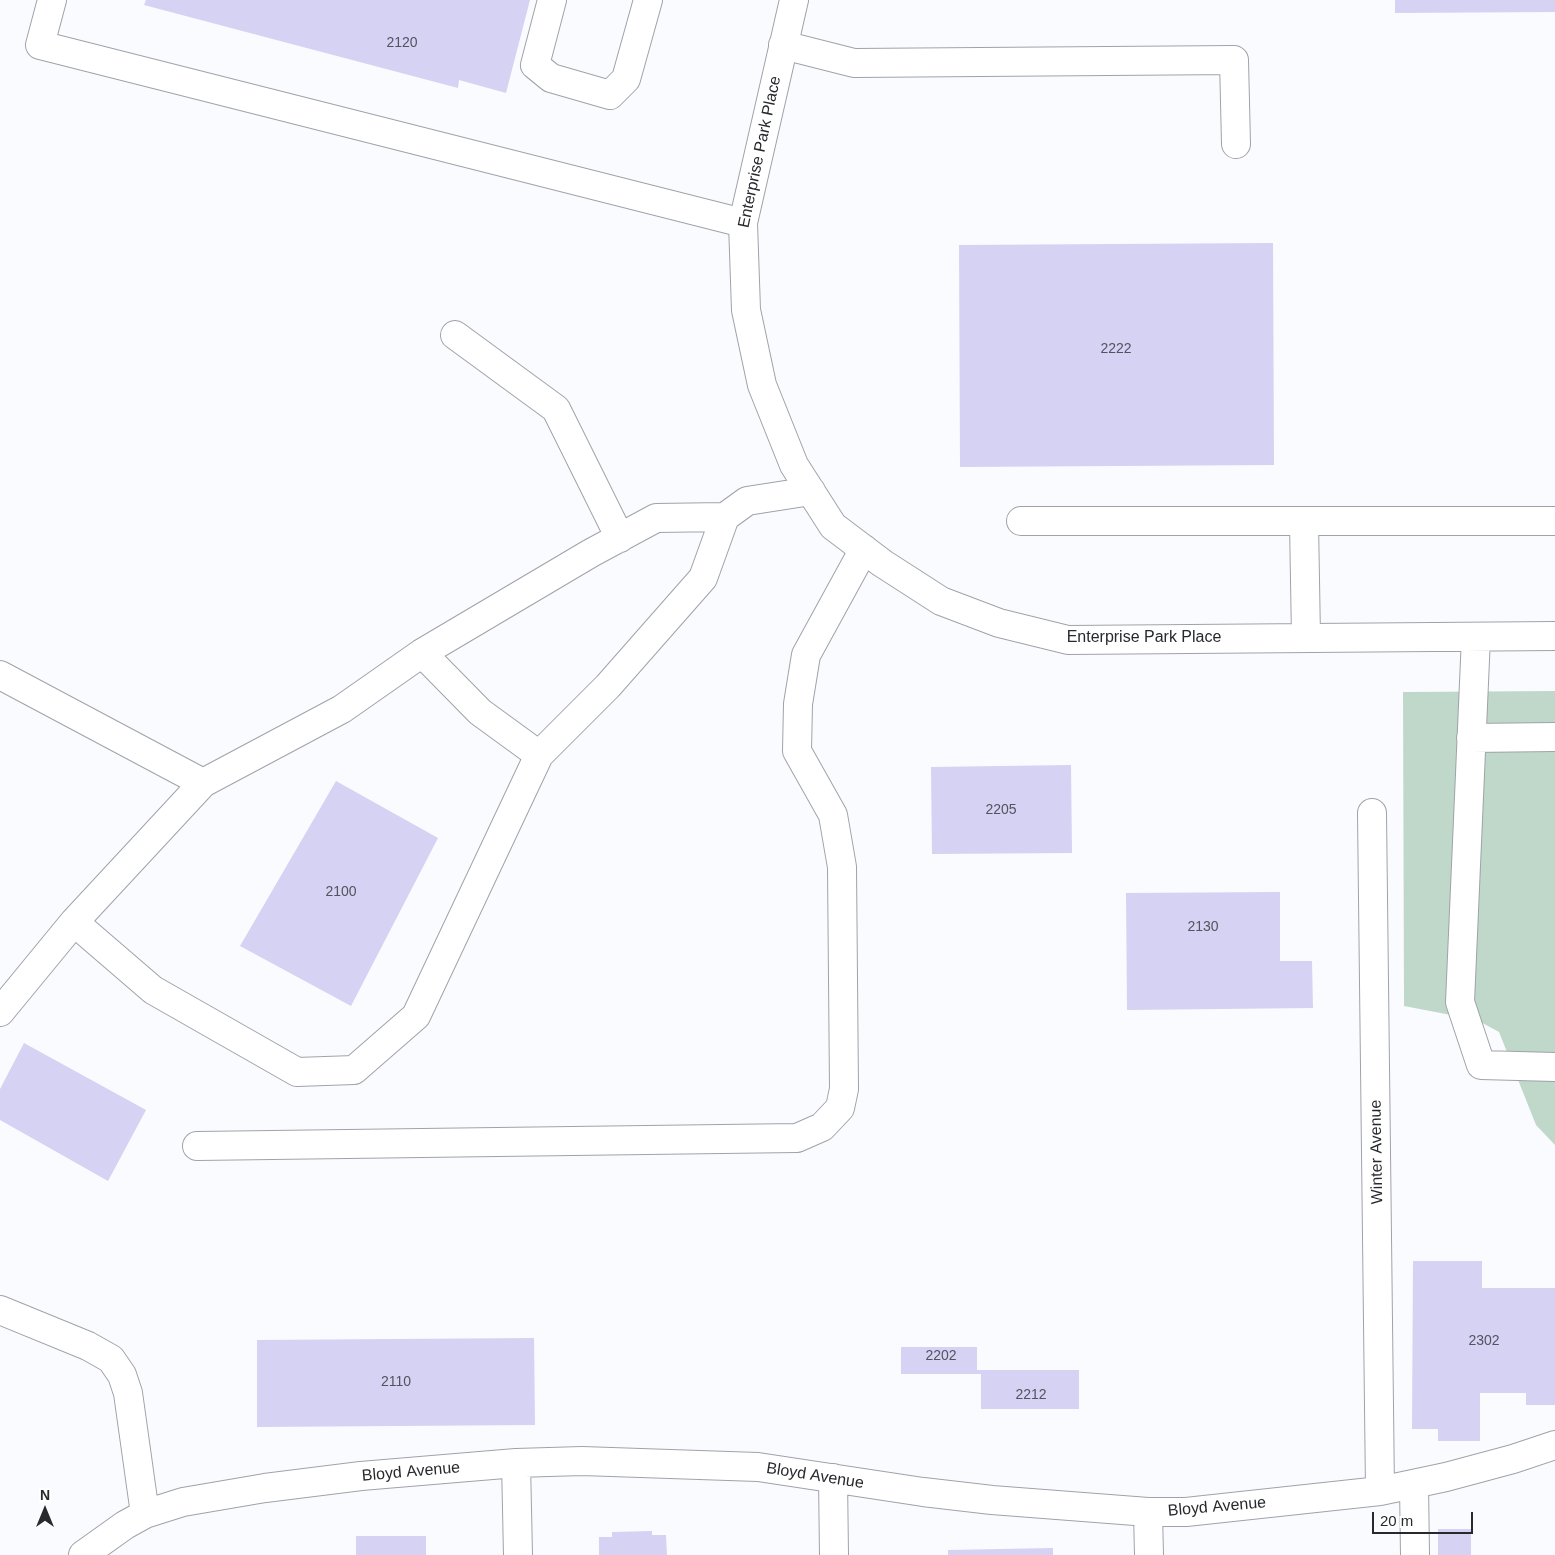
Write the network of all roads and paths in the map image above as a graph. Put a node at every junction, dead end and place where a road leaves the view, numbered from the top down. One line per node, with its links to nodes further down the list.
1 (52, 0): 7 (street)
2 (552, 0): 3 (street)
3 (648, 0)
4 (794, 0): 5 (street, Enterprise Park Place)
5 (783, 44): 6 (street); 7 (street, Enterprise Park Place)
6 (1236, 144)
7 (743, 222): 9 (street, Enterprise Park Place)
8 (454, 335): 14 (street)
9 (811, 492): 10 (street); 15 (street, Enterprise Park Place)
10 (725, 517): 14 (street); 23 (street)
11 (1021, 521): 13 (street)
12 (1554, 521): 13 (street)
13 (1304, 522): 18 (street)
14 (620, 538): 19 (street)
15 (864, 549): 18 (street, Enterprise Park Place); 29 (street)
16 (1555, 636): 17 (street, Enterprise Park Place)
17 (1476, 637): 18 (street, Enterprise Park Place); 22 (street)
18 (1306, 638)
19 (422, 653): 23 (street); 24 (street)
20 (0, 675): 24 (street)
21 (1555, 737): 22 (street)
22 (1471, 738): 28 (street)
23 (539, 755): 26 (street)
24 (203, 783): 26 (street)
25 (1372, 813): 35 (street, Winter Avenue)
26 (74, 922): 27 (street)
27 (0, 1012)
28 (1555, 1067)
29 (197, 1146)
30 (0, 1310): 37 (street)
31 (1555, 1445): 34 (street, Bloyd Avenue)
32 (516, 1463): 33 (street, Bloyd Avenue); 37 (street, Bloyd Avenue); 39 (street)
33 (833, 1478): 36 (street, Bloyd Avenue); 40 (street)
34 (1414, 1484): 35 (street, Bloyd Avenue); 42 (street)
35 (1380, 1491): 36 (street, Bloyd Avenue)
36 (1148, 1512): 41 (street)
37 (145, 1514): 38 (street, Bloyd Avenue)
38 (83, 1555)
39 (518, 1555)
40 (834, 1555)
41 (1149, 1555)
42 (1415, 1555)

